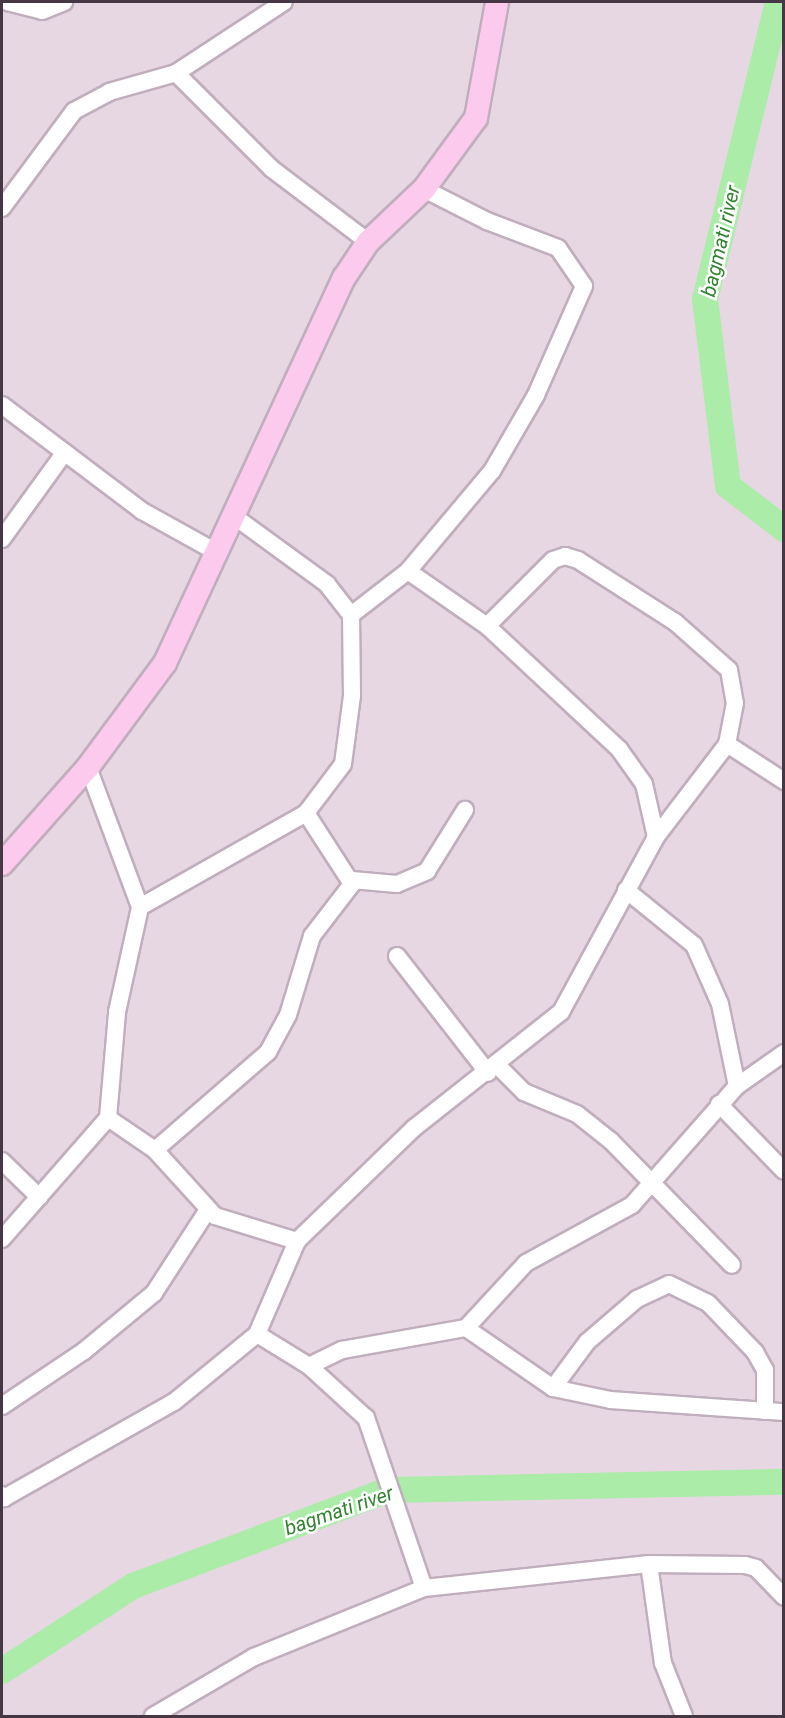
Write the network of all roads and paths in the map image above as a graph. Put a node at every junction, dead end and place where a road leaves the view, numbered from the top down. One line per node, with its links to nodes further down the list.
1 (7, 2): 2 (street)
2 (64, 2)
3 (284, 2): 5 (street)
4 (496, 2): 6 (street)
5 (176, 73): 7 (street); 8 (street)
6 (424, 189): 8 (street); 14 (street)
7 (2, 208)
8 (368, 242): 11 (street)
9 (2, 405): 10 (street)
10 (65, 452): 12 (street); 13 (street)
11 (235, 517): 13 (street); 15 (street)
12 (2, 539)
13 (216, 552): 18 (street)
14 (408, 571): 15 (street); 16 (street)
15 (351, 615): 21 (street)
16 (487, 626): 17 (street); 22 (street)
17 (727, 744): 19 (street); 22 (street)
18 (88, 767): 23 (street); 26 (street)
19 (783, 781)
20 (465, 810): 24 (street)
21 (306, 813): 24 (street); 26 (street)
22 (656, 837): 25 (street)
23 (5, 854)
24 (352, 880): 33 (street)
25 (626, 890): 29 (street); 30 (street)
26 (140, 907): 32 (street)
27 (397, 956): 29 (street)
28 (783, 1053): 30 (street)
29 (492, 1068): 36 (street); 40 (street)
30 (737, 1086): 31 (street)
31 (719, 1104): 35 (street); 36 (street)
32 (108, 1118): 33 (street); 37 (street)
33 (155, 1150): 38 (street)
34 (2, 1161): 37 (street)
35 (783, 1171)
36 (656, 1182): 41 (street); 42 (street)
37 (39, 1197): 39 (street)
38 (207, 1211): 40 (street); 46 (street)
39 (2, 1239)
40 (297, 1241): 43 (street)
41 (732, 1265)
42 (466, 1328): 44 (street); 45 (street)
43 (257, 1334): 44 (street); 49 (street)
44 (309, 1366): 51 (street)
45 (553, 1388): 47 (street); 47 (street)
46 (2, 1406)
47 (765, 1411): 48 (street)
48 (783, 1412)
49 (2, 1498)
50 (649, 1564): 51 (street); 52 (street); 54 (street)
51 (424, 1588): 53 (street)
52 (783, 1597)
53 (153, 1716)
54 (684, 1716)

